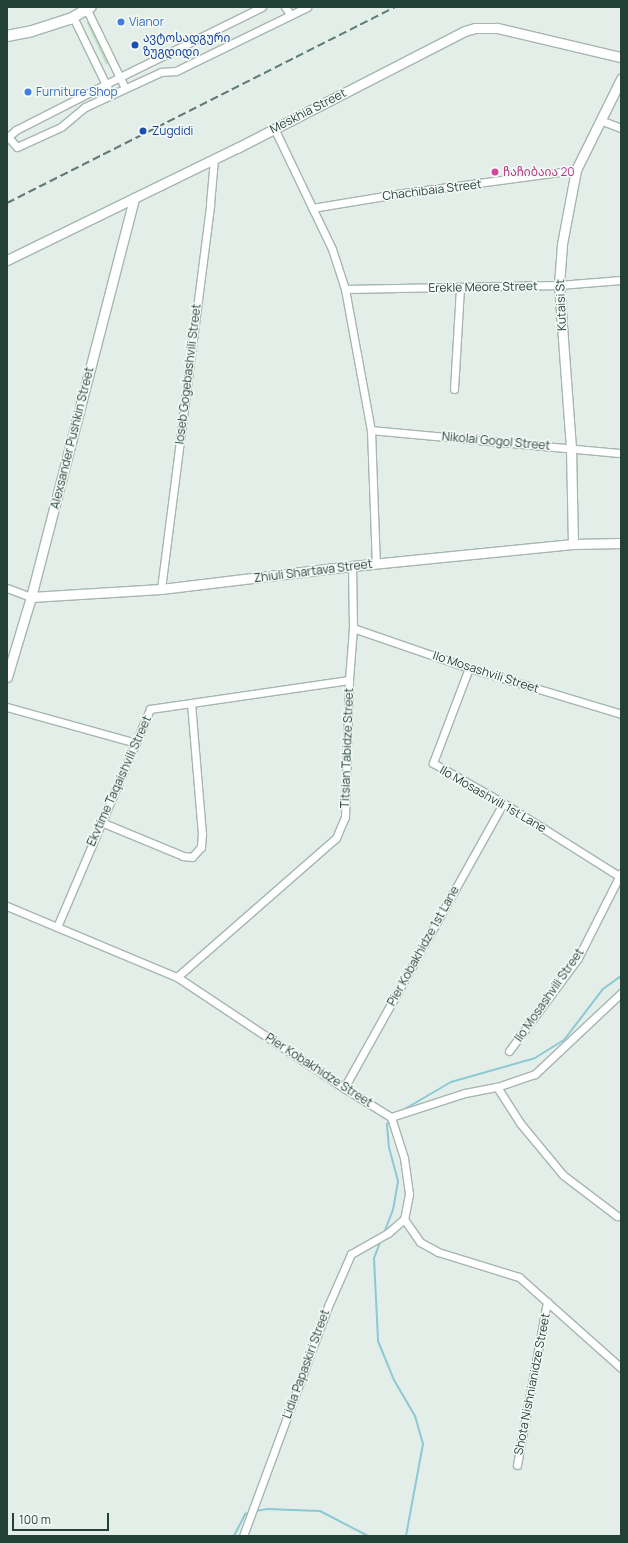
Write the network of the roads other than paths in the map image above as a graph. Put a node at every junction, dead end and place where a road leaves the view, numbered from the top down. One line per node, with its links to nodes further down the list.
1 (262, 7): 9 (street)
2 (285, 7): 5 (street)
3 (307, 7): 5 (street)
4 (89, 9): 6 (main road); 9 (street)
5 (291, 15): 12 (street)
6 (73, 17): 7 (main road); 11 (street)
7 (7, 36)
8 (621, 58): 15 (street, Meskhia Street)
9 (120, 77): 11 (street); 12 (street)
10 (621, 79): 14 (street, Kutaisi St)
11 (106, 84): 13 (street); 13 (street)
12 (125, 88): 13 (street)
13 (111, 95)
14 (600, 120): 16 (street); 18 (street, Kutaisi St)
15 (274, 128): 17 (street, Meskhia Street); 20 (street)
16 (621, 128)
17 (214, 159): 19 (street, Meskhia Street); 35 (street, Ioseb Gogebashvili Street)
18 (576, 170): 20 (street, Chachibaia Street); 23 (street, Kutaisi St)
19 (134, 198): 21 (street, Meskhia Street); 36 (street, Alexsander Pushkin Street)
20 (312, 208): 25 (street)
21 (7, 260)
22 (621, 280): 23 (street, Erekle Meore Street)
23 (559, 285): 24 (street, Erekle Meore Street); 28 (street, Kutaisi St)
24 (460, 287): 25 (street, Erekle Meore Street); 26 (street)
25 (345, 289): 27 (street)
26 (454, 389)
27 (371, 430): 28 (street, Nikolai Gogol Street); 32 (street)
28 (571, 448): 29 (street, Nikolai Gogol Street); 31 (street, Kutaisi St)
29 (621, 453)
30 (621, 543): 31 (street, Zhiuli Shartava Street)
31 (573, 544): 32 (street, Zhiuli Shartava Street)
32 (376, 564): 33 (street, Zhiuli Shartava Street)
33 (352, 566): 35 (street, Zhiuli Shartava Street); 37 (street, Titsian Tabidze Street)
34 (7, 588): 36 (street, Zhiuli Shartava Street)
35 (161, 590): 36 (street, Zhiuli Shartava Street)
36 (32, 597): 39 (street, Alexsander Pushkin Street)
37 (352, 628): 38 (street, Ilo Mosashvili Street); 40 (street, Titsian Tabidze Street)
38 (469, 668): 43 (street, Ilo Mosashvili Street); 45 (street, Ilo Mosashvili 1st Lane)
39 (7, 678)
40 (349, 680): 41 (street, Ekvtime Taqaishvili Street); 50 (street, Titsian Tabidze Street)
41 (191, 703): 44 (street, Ekvtime Taqaishvili Street); 46 (street)
42 (7, 707): 44 (street)
43 (621, 714)
44 (136, 743): 46 (street, Ekvtime Taqaishvili Street)
45 (503, 803): 47 (street, Ilo Mosashvili 1st Lane); 54 (street, Pier Kobakhidze 1st Lane)
46 (100, 822): 49 (street, Ekvtime Taqaishvili Street)
47 (620, 875): 52 (street, Ilo Mosashvili Street)
48 (7, 906): 49 (street, Pier Kobakhidze Street)
49 (57, 927): 50 (street, Pier Kobakhidze Street)
50 (178, 977): 54 (street, Pier Kobakhidze Street)
51 (621, 994): 53 (street)
52 (509, 1051)
53 (497, 1087): 55 (street); 56 (street)
54 (344, 1088): 55 (street, Pier Kobakhidze Street)
55 (391, 1117): 57 (street)
56 (617, 1216)
57 (404, 1219): 58 (street); 61 (street, Lidia Papaskiri Street)
58 (547, 1302): 59 (street); 60 (street, Shota Nishnianidze Street)
59 (621, 1368)
60 (517, 1464)
61 (243, 1536)

